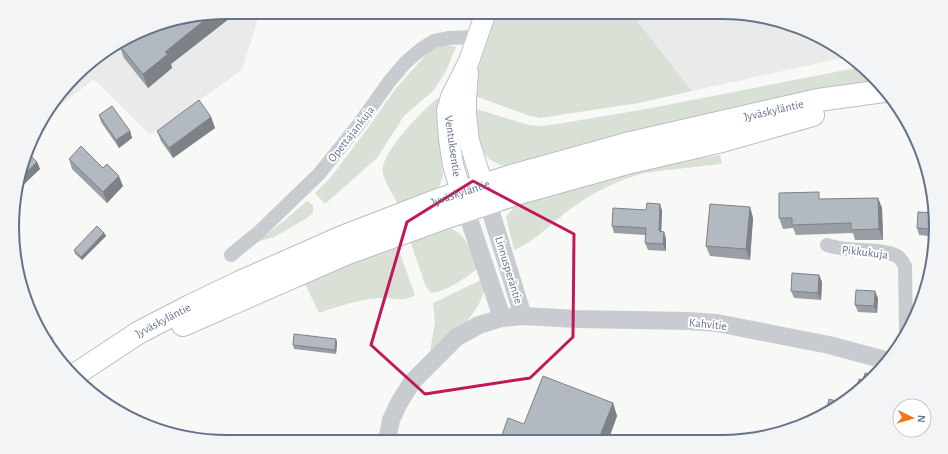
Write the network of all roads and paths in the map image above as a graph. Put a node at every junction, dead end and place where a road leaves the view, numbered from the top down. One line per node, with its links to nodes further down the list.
1 (484, 19): 2 (main road, Ventuksentie)
2 (478, 37): 3 (main road, Ventuksentie); 8 (street, Opettajankuja)
3 (469, 61): 5 (main road, Ventuksentie); 6 (main road, Ventuksentie)
4 (879, 92): 5 (highway, Jyväskyläntie)
5 (486, 194): 6 (highway, Jyväskyläntie); 9 (street, Linnusperäntie)
6 (464, 202): 10 (street, Linnusperäntie); 13 (highway, Jyväskyläntie)
7 (827, 245): 11 (street, Pikkukuja)
8 (231, 255)
9 (523, 316): 10 (street, Linnusperäntie); 12 (street, Kahvitie)
10 (502, 318): 14 (street, Linnusperäntie)
11 (906, 323)
12 (882, 359)
13 (79, 373)
14 (388, 435)

